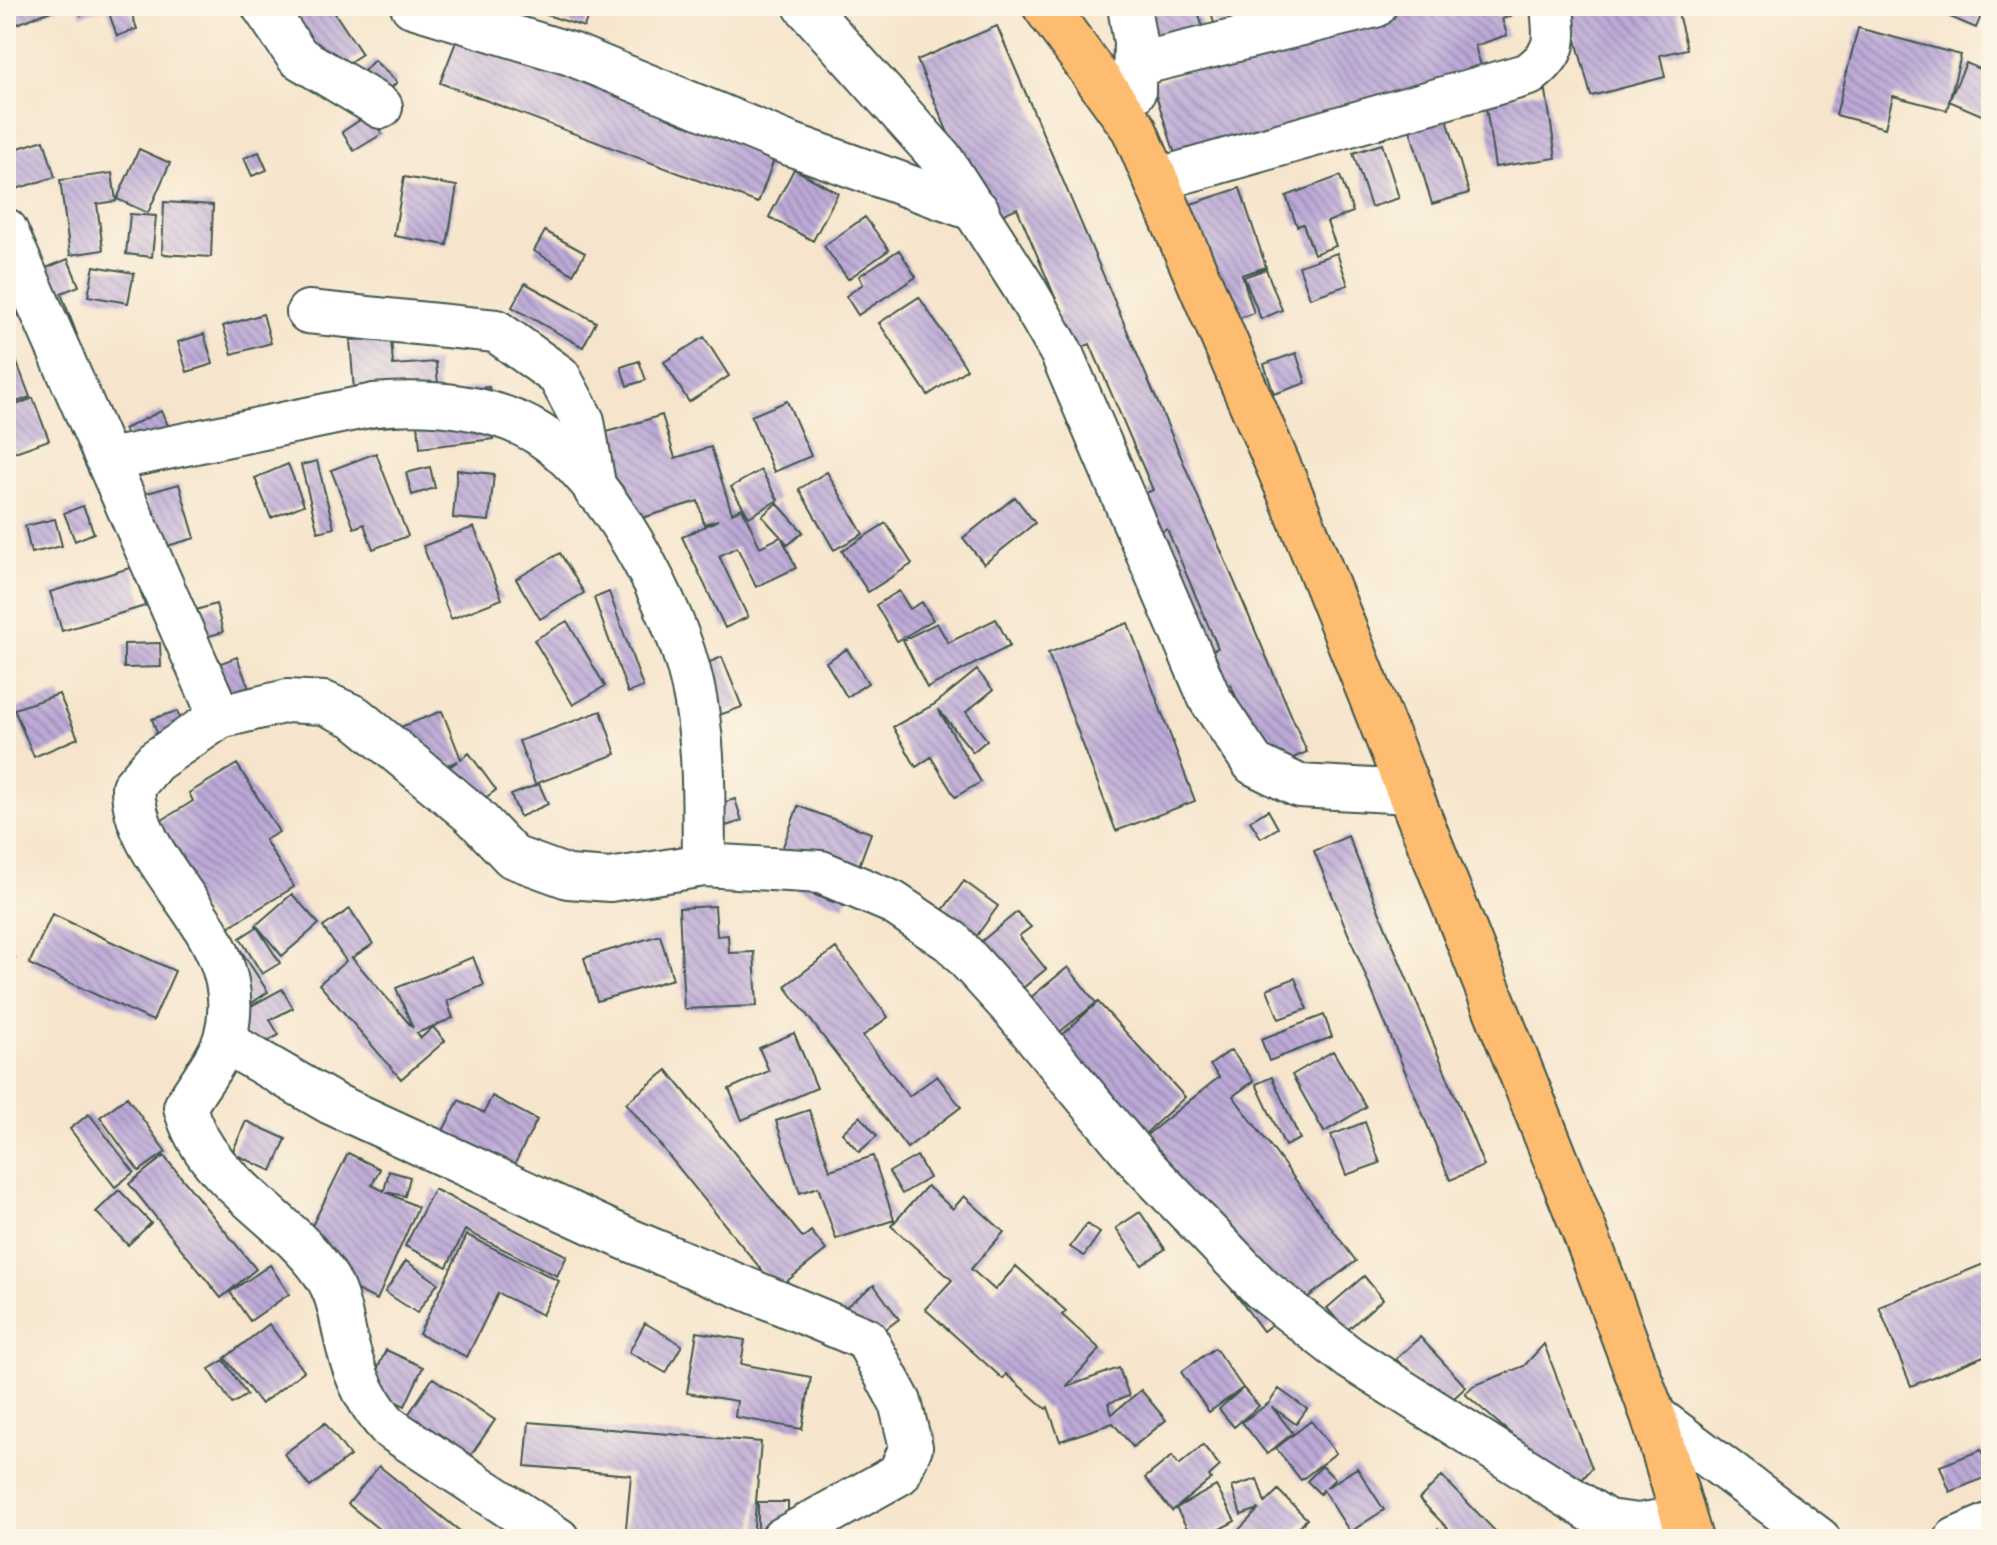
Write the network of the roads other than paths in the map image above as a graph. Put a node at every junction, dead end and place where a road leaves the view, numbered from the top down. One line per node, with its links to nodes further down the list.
1 (263, 6): 9 (street)
2 (412, 6): 12 (street)
3 (805, 6): 12 (street)
4 (1045, 6): 10 (main road)
5 (1129, 6): 8 (street)
6 (1375, 6): 8 (street)
7 (1552, 6): 11 (street)
8 (1135, 65): 10 (street)
9 (381, 107)
10 (1134, 129): 11 (main road)
11 (1156, 180): 18 (main road)
12 (978, 211): 18 (street)
13 (6, 230): 15 (street)
14 (308, 312): 16 (street)
15 (109, 460): 16 (street); 17 (street)
16 (596, 491): 19 (street)
17 (220, 717): 19 (street); 20 (street)
18 (1410, 792): 21 (main road)
19 (704, 865): 23 (street)
20 (224, 1041): 24 (street); 25 (street)
21 (1653, 1415): 23 (main road); 26 (street)
22 (1991, 1524): 27 (street)
23 (1687, 1528)
24 (558, 1539)
25 (782, 1539)
26 (1819, 1539)
27 (1956, 1539)

